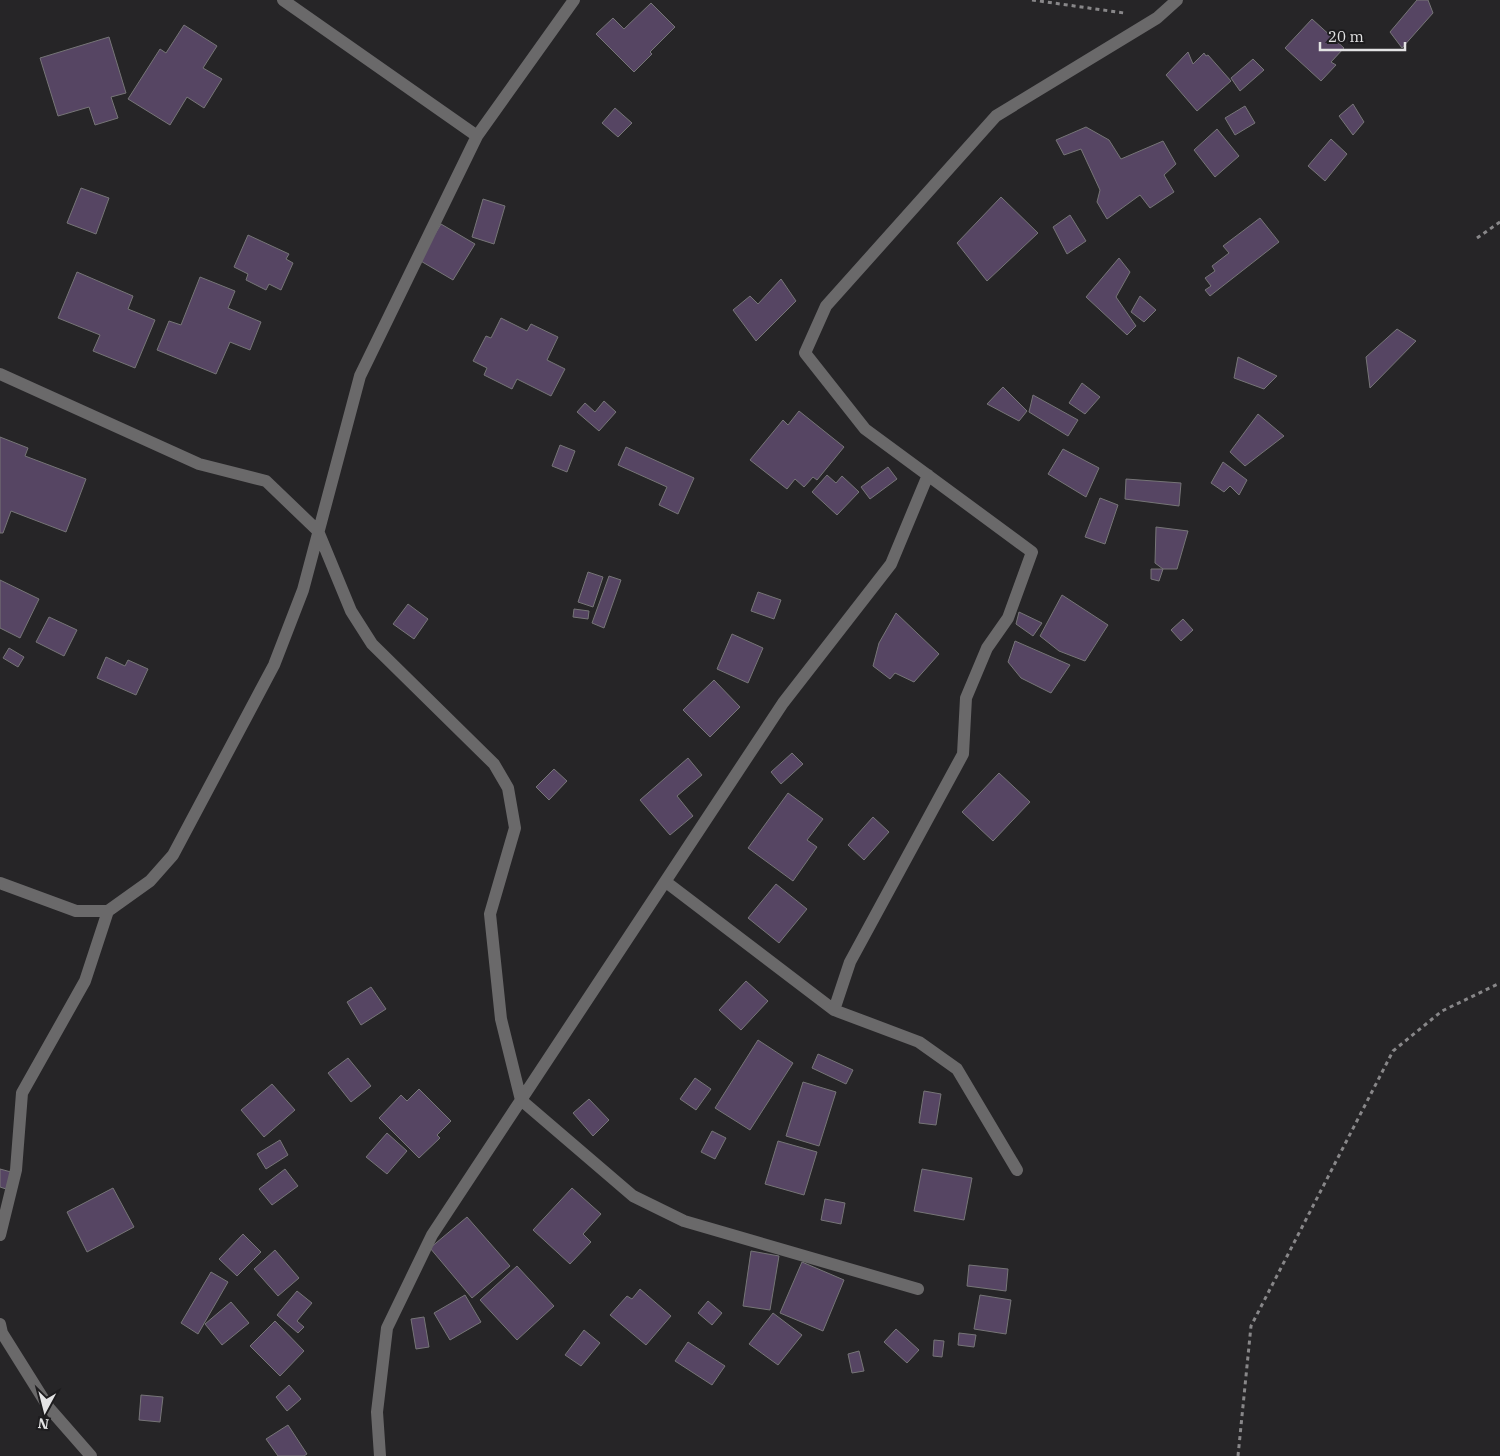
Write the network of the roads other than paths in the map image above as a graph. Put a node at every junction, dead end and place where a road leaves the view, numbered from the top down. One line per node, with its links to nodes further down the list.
1 (283, 0): 4 (street)
2 (574, 0): 4 (street)
3 (1177, 0): 6 (street)
4 (477, 136): 7 (street)
5 (0, 374): 7 (street)
6 (928, 475): 8 (street); 11 (street)
7 (318, 531): 10 (street); 12 (street)
8 (666, 882): 11 (street); 12 (street)
9 (0, 883): 10 (street)
10 (108, 910): 14 (street)
11 (834, 1010): 13 (street)
12 (521, 1100): 15 (street); 18 (street)
13 (1017, 1170)
14 (0, 1235)
15 (918, 1289)
16 (0, 1324): 17 (street)
17 (91, 1456)
18 (380, 1456)

